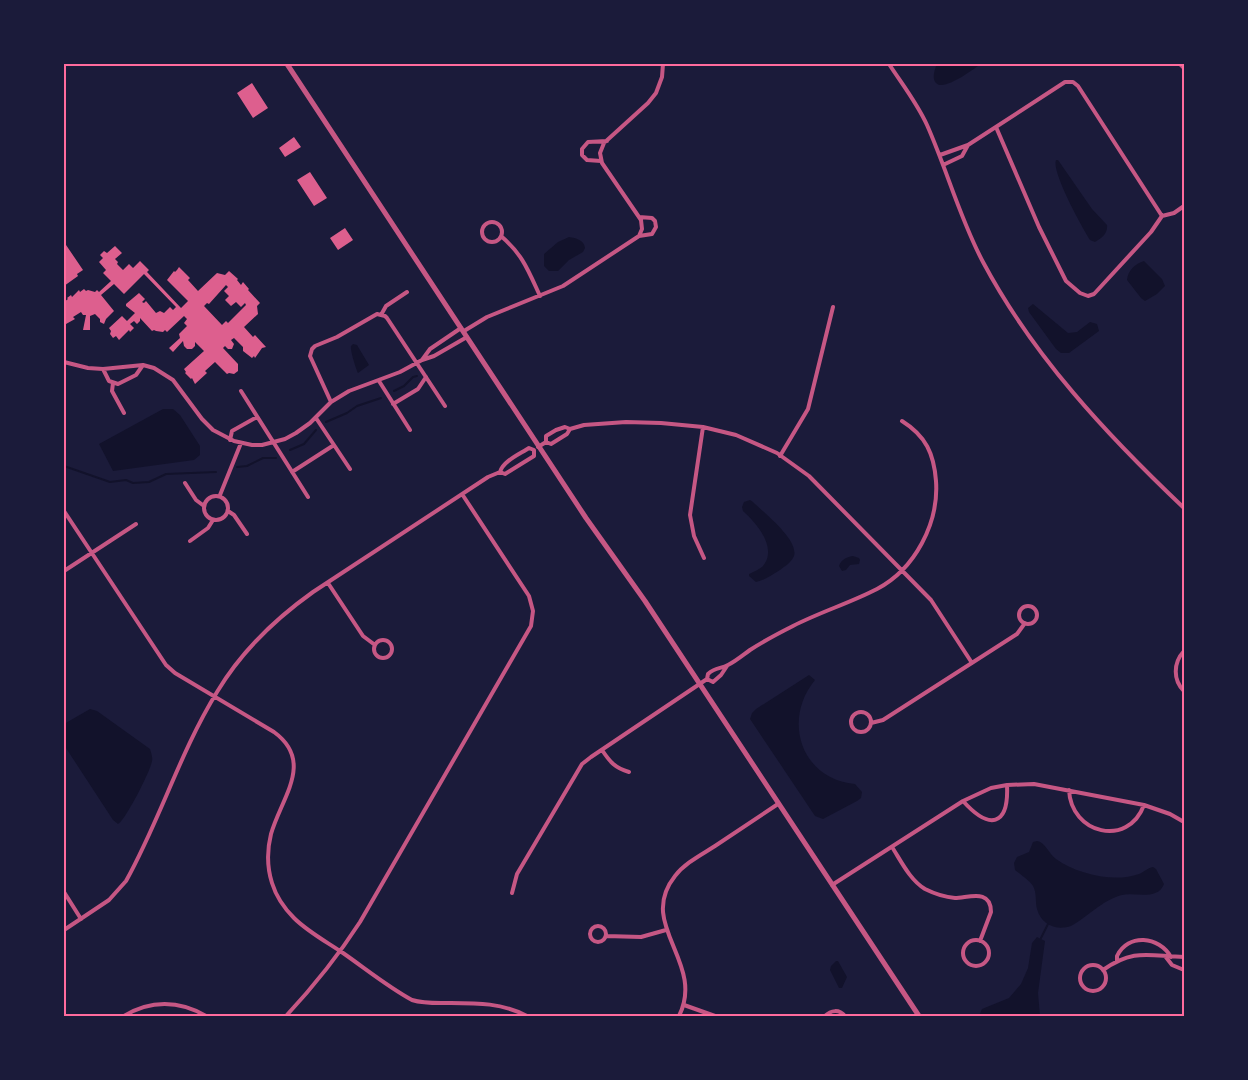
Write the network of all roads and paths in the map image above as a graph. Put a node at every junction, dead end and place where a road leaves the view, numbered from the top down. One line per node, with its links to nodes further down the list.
1 (287, 64): 21 (street)
2 (663, 64): 7 (street)
3 (889, 64): 9 (street)
4 (1180, 64): 5 (street)
5 (1184, 68)
6 (996, 127): 8 (street); 13 (street); 13 (street)
7 (607, 141): 10 (street); 10 (street)
8 (968, 145): 9 (street); 11 (street)
9 (940, 156): 11 (street)
10 (601, 161): 14 (street)
11 (943, 165): 56 (street)
12 (1184, 206): 13 (street)
13 (1162, 216)
14 (639, 217): 16 (street); 16 (street)
15 (501, 236): 15 (street); 18 (street)
16 (639, 236): 18 (street)
17 (407, 292): 20 (street)
18 (540, 296): 21 (street)
19 (834, 307): 47 (street)
20 (381, 315): 24 (street); 31 (street)
21 (464, 332): 22 (street); 22 (street); 46 (street)
22 (422, 360): 24 (street)
23 (64, 362): 26 (street)
24 (417, 364): 27 (street); 28 (street)
25 (143, 365): 26 (street); 29 (street); 41 (street)
26 (103, 369): 29 (street)
27 (426, 377): 32 (street); 33 (street)
28 (379, 381): 31 (street); 32 (street)
29 (113, 383): 34 (street)
30 (241, 391): 35 (street)
31 (331, 402): 36 (street)
32 (394, 404): 40 (street)
33 (445, 406)
34 (124, 414)
35 (257, 417): 41 (street); 43 (street)
36 (316, 418): 43 (street); 45 (street)
37 (902, 421): 65 (street)
38 (703, 427): 39 (street); 47 (street); 64 (street)
39 (570, 429): 42 (street); 42 (street)
40 (410, 430)
41 (230, 440): 44 (street)
42 (546, 442): 46 (street)
43 (273, 443): 44 (street); 49 (street)
44 (241, 444): 53 (street)
45 (334, 445): 48 (street); 49 (street)
46 (537, 448): 50 (street); 50 (street); 74 (street)
47 (780, 456): 65 (street)
48 (350, 469)
49 (292, 472): 54 (street)
50 (500, 472): 52 (street)
51 (185, 483): 55 (street)
52 (462, 494): 67 (street); 95 (street)
53 (220, 495): 55 (street); 58 (street)
54 (308, 497)
55 (204, 506): 59 (street)
56 (1184, 508)
57 (64, 511): 63 (street)
58 (228, 512): 59 (street); 61 (street)
59 (213, 520): 62 (street)
60 (136, 524): 63 (street)
61 (247, 534)
62 (190, 541)
63 (92, 553): 66 (street); 76 (street)
64 (704, 558)
65 (902, 570): 71 (street); 72 (street)
66 (64, 572)
67 (328, 583): 69 (street); 76 (street)
68 (1025, 624): 68 (street); 71 (street)
69 (375, 646): 69 (street)
70 (1184, 651): 75 (street)
71 (972, 663): 77 (street)
72 (727, 666): 73 (street); 73 (street)
73 (707, 680): 74 (street)
74 (700, 684): 78 (street); 83 (street)
75 (1184, 691)
76 (214, 696): 90 (street); 95 (street)
77 (870, 723): 77 (street)
78 (602, 750): 79 (street); 89 (street)
79 (629, 772)
80 (1007, 784): 81 (street); 82 (street); 82 (street)
81 (1069, 790): 84 (street); 84 (street)
82 (963, 801): 86 (street)
83 (778, 804): 87 (street); 92 (street)
84 (1144, 805): 85 (street)
85 (1184, 822)
86 (892, 846): 87 (street); 94 (street)
87 (832, 885): 111 (street)
88 (64, 892): 90 (street)
89 (512, 893)
90 (81, 918): 91 (street)
91 (64, 930)
92 (666, 930): 93 (street); 102 (street)
93 (606, 936): 93 (street)
94 (980, 941): 94 (street)
95 (340, 952): 105 (street); 106 (street)
96 (1165, 956): 97 (street); 99 (street); 101 (street)
97 (1170, 957): 98 (street); 99 (street)
98 (1184, 957)
99 (1117, 961): 100 (street)
100 (1103, 970): 100 (street)
101 (1184, 970)
102 (684, 1005): 107 (street); 108 (street)
103 (124, 1016): 104 (street)
104 (206, 1016)
105 (286, 1016)
106 (526, 1016)
107 (679, 1016)
108 (715, 1016)
109 (825, 1016): 110 (street)
110 (845, 1016)
111 (919, 1016)

